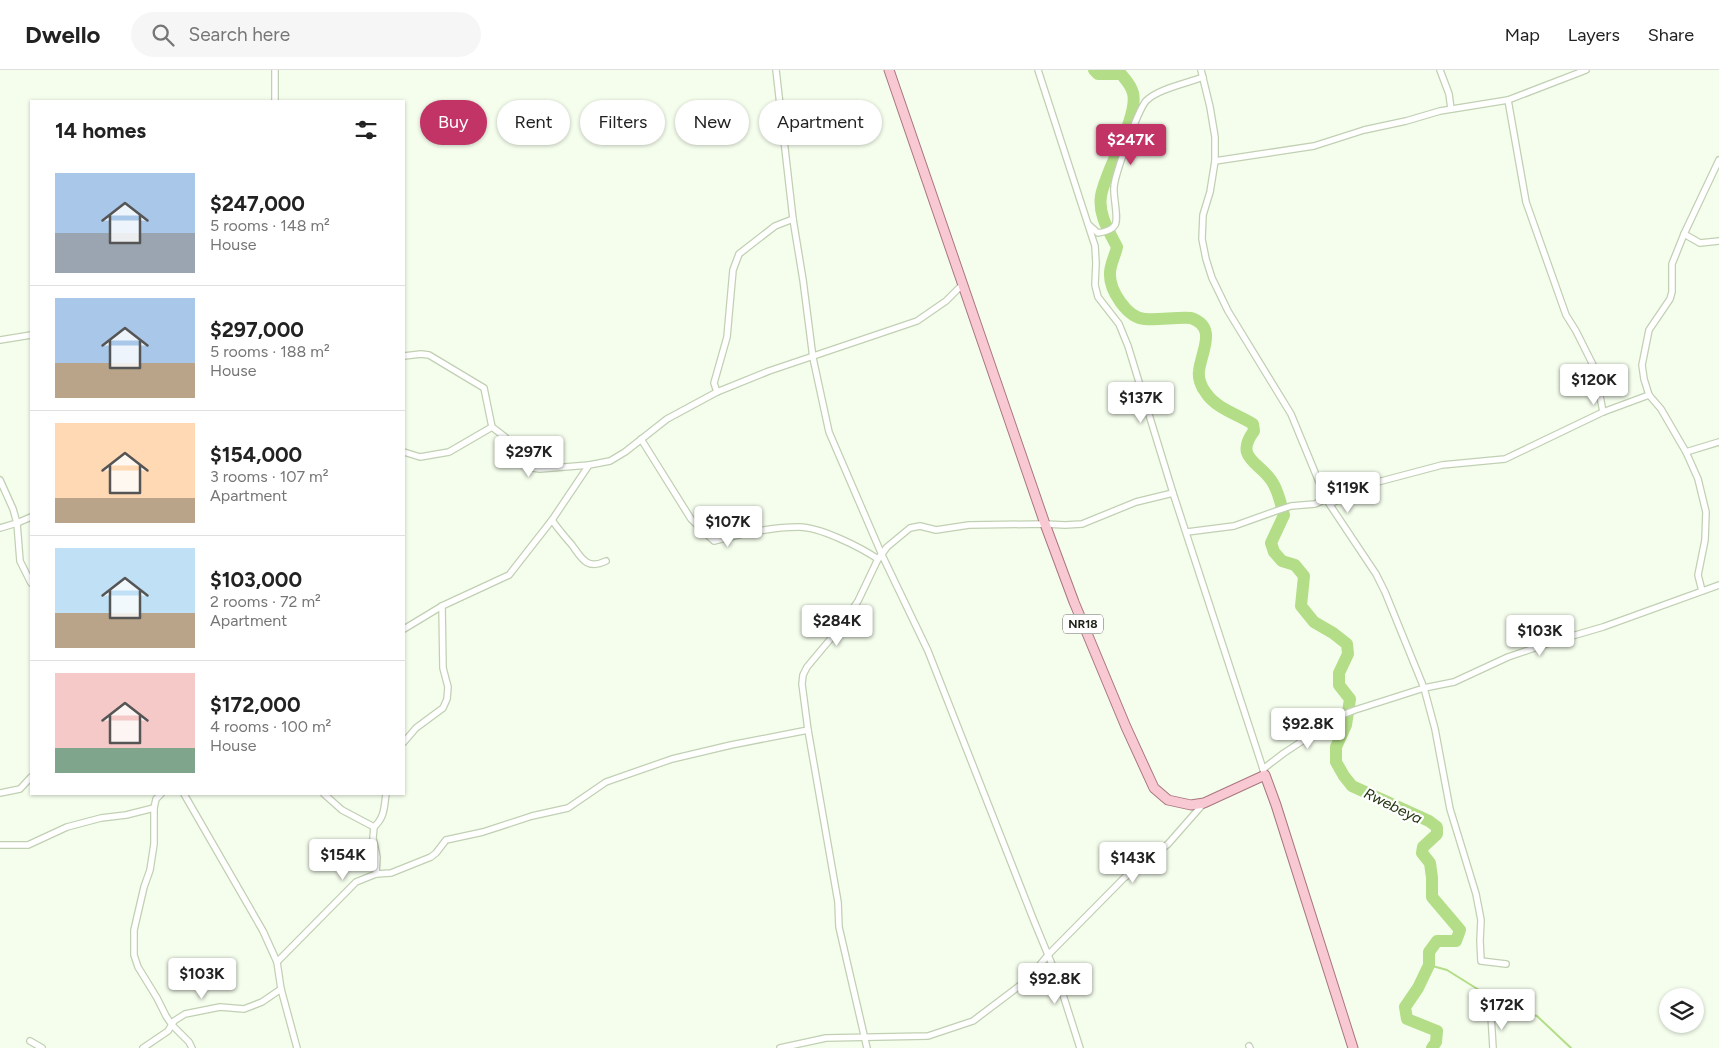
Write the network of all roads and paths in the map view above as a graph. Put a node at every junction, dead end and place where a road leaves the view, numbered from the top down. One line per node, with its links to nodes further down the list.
1 (275, 70): 9 (street)
2 (776, 70): 14 (street)
3 (890, 70): 18 (main road, NR18)
4 (1038, 70): 15 (street)
5 (1201, 70): 8 (street)
6 (1440, 70): 11 (street)
7 (1586, 70): 10 (street)
8 (1203, 77): 13 (street); 15 (street)
9 (275, 100)
10 (1508, 100): 11 (street); 25 (street)
11 (1451, 109): 13 (street)
12 (1719, 160): 16 (street)
13 (1215, 161): 34 (street)
14 (793, 219): 22 (street); 23 (street)
15 (1087, 223): 33 (street)
16 (1684, 234): 17 (street); 24 (street)
17 (1719, 242)
18 (963, 284): 22 (street); 38 (main road, NR18)
19 (30, 335): 20 (street)
20 (0, 340)
21 (405, 356): 26 (street)
22 (813, 358): 23 (street); 41 (street)
23 (717, 392): 27 (street)
24 (1649, 395): 25 (street); 30 (street)
25 (1603, 412): 34 (street)
26 (492, 427): 29 (street); 31 (street)
27 (641, 439): 31 (street); 41 (street)
28 (1719, 442): 30 (street)
29 (405, 452)
30 (1686, 452): 45 (street)
31 (589, 465): 36 (street)
32 (0, 480): 37 (street)
33 (1173, 493): 38 (street); 40 (street)
34 (1328, 501): 40 (street); 48 (street)
35 (30, 516): 37 (street)
36 (552, 520): 42 (street); 46 (street)
37 (17, 523): 39 (street); 43 (street)
38 (1044, 524): 41 (street); 58 (main road, NR18)
39 (0, 528)
40 (1187, 532): 51 (street)
41 (880, 557): 49 (street); 63 (street)
42 (606, 561)
43 (30, 581)
44 (1719, 585): 45 (street)
45 (1702, 591): 48 (street)
46 (442, 606): 47 (street); 50 (street)
47 (405, 628)
48 (1424, 688): 51 (street); 65 (street)
49 (808, 730): 62 (street); 69 (street)
50 (405, 741)
51 (1264, 772): 58 (main road, NR18); 78 (main road)
52 (30, 778): 53 (street)
53 (0, 793)
54 (160, 795): 59 (street)
55 (185, 795): 64 (street)
56 (325, 795): 60 (street)
57 (386, 795): 60 (street)
58 (1204, 803): 63 (street)
59 (154, 808): 61 (street); 68 (street)
60 (374, 827): 62 (street)
61 (0, 845)
62 (376, 874): 64 (street)
63 (1048, 954): 69 (street); 77 (street)
64 (276, 962): 66 (street)
65 (1506, 964)
66 (281, 989): 68 (street); 74 (street)
67 (1491, 1015): 79 (street)
68 (172, 1025): 72 (street); 73 (street)
69 (866, 1038): 75 (street); 76 (street)
70 (30, 1041): 71 (street)
71 (42, 1048)
72 (143, 1048)
73 (192, 1048)
74 (297, 1048)
75 (780, 1048)
76 (867, 1048)
77 (1080, 1048)
78 (1351, 1048)
79 (1493, 1048)

